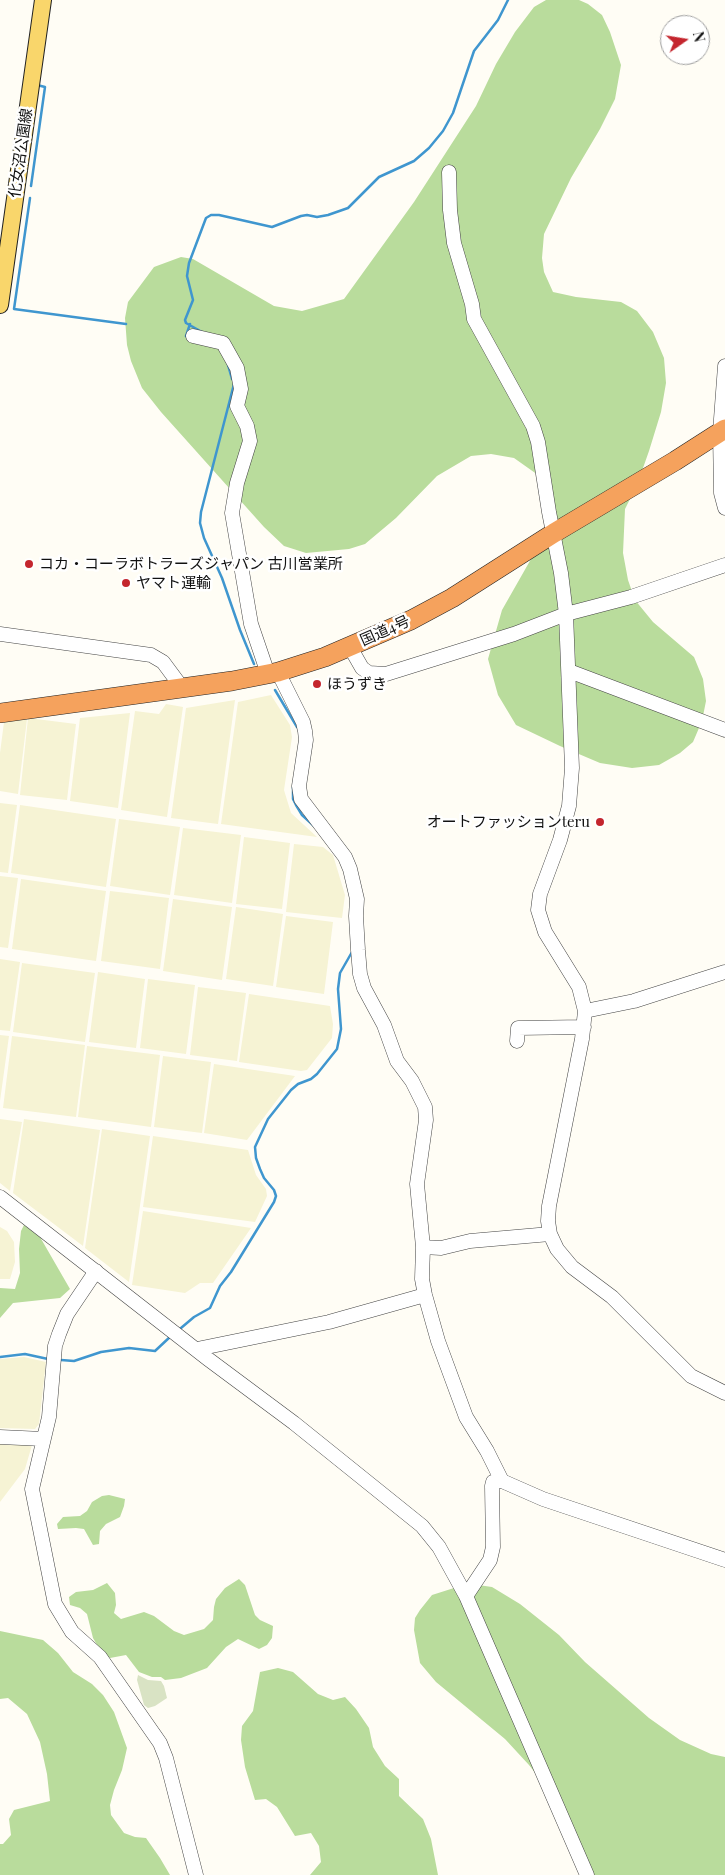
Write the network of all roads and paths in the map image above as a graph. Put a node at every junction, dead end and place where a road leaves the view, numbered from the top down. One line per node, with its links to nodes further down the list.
1 (43, 0): 3 (main road, 化女沼公園線)
2 (449, 172): 8 (street)
3 (0, 305)
4 (193, 336): 14 (street)
5 (725, 366): 6 (street)
6 (722, 431): 7 (street); 8 (highway, 国道4号)
7 (725, 508)
8 (554, 533): 10 (street); 12 (highway, 国道4号)
9 (725, 565): 10 (street)
10 (566, 614): 12 (street); 13 (street)
11 (0, 634): 15 (street)
12 (350, 647): 14 (highway, 国道4号)
13 (569, 671): 17 (street); 19 (street)
14 (273, 673): 15 (highway, 国道4号); 24 (street)
15 (183, 689): 16 (highway, 国道4号)
16 (0, 713)
17 (725, 730)
18 (725, 972): 19 (street)
19 (585, 1012): 20 (street)
20 (584, 1027): 21 (street); 23 (street)
21 (518, 1041)
22 (0, 1197): 25 (street)
23 (550, 1234): 24 (street); 28 (street)
24 (423, 1246): 26 (street)
25 (96, 1272): 27 (street); 30 (street)
26 (425, 1295): 27 (street); 31 (street)
27 (197, 1349): 33 (street)
28 (725, 1393)
29 (0, 1437): 30 (street)
30 (43, 1439): 34 (street)
31 (502, 1481): 32 (street); 33 (street)
32 (725, 1560)
33 (466, 1596): 35 (street)
34 (196, 1875)
35 (587, 1875)

